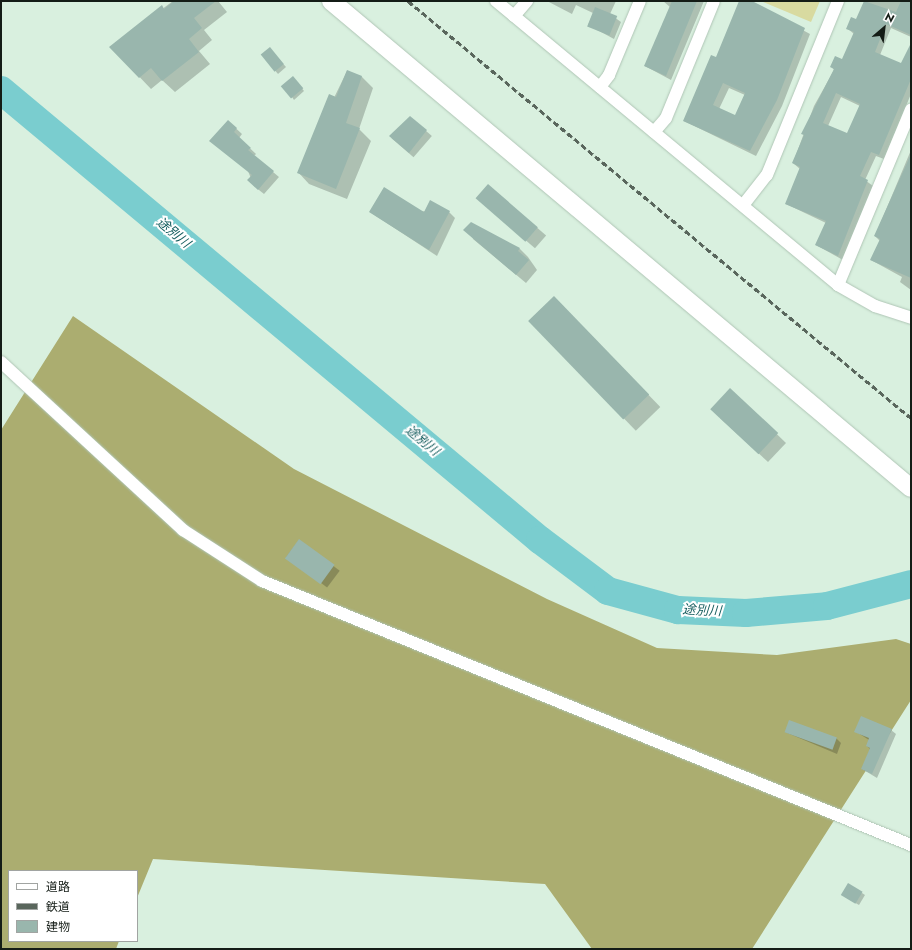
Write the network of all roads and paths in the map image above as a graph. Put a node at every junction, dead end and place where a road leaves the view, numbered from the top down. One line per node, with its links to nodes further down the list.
1 (331, 1): 15 (street)
2 (496, 1): 7 (street)
3 (527, 1): 7 (street)
4 (640, 1): 8 (street)
5 (714, 1): 10 (street)
6 (838, 1): 11 (street)
7 (514, 16): 8 (street)
8 (600, 87): 10 (street)
9 (911, 110): 12 (street)
10 (654, 132): 11 (street)
11 (744, 204): 12 (street)
12 (838, 285): 13 (street)
13 (911, 318)
14 (1, 362): 16 (street)
15 (911, 488)
16 (911, 845)

